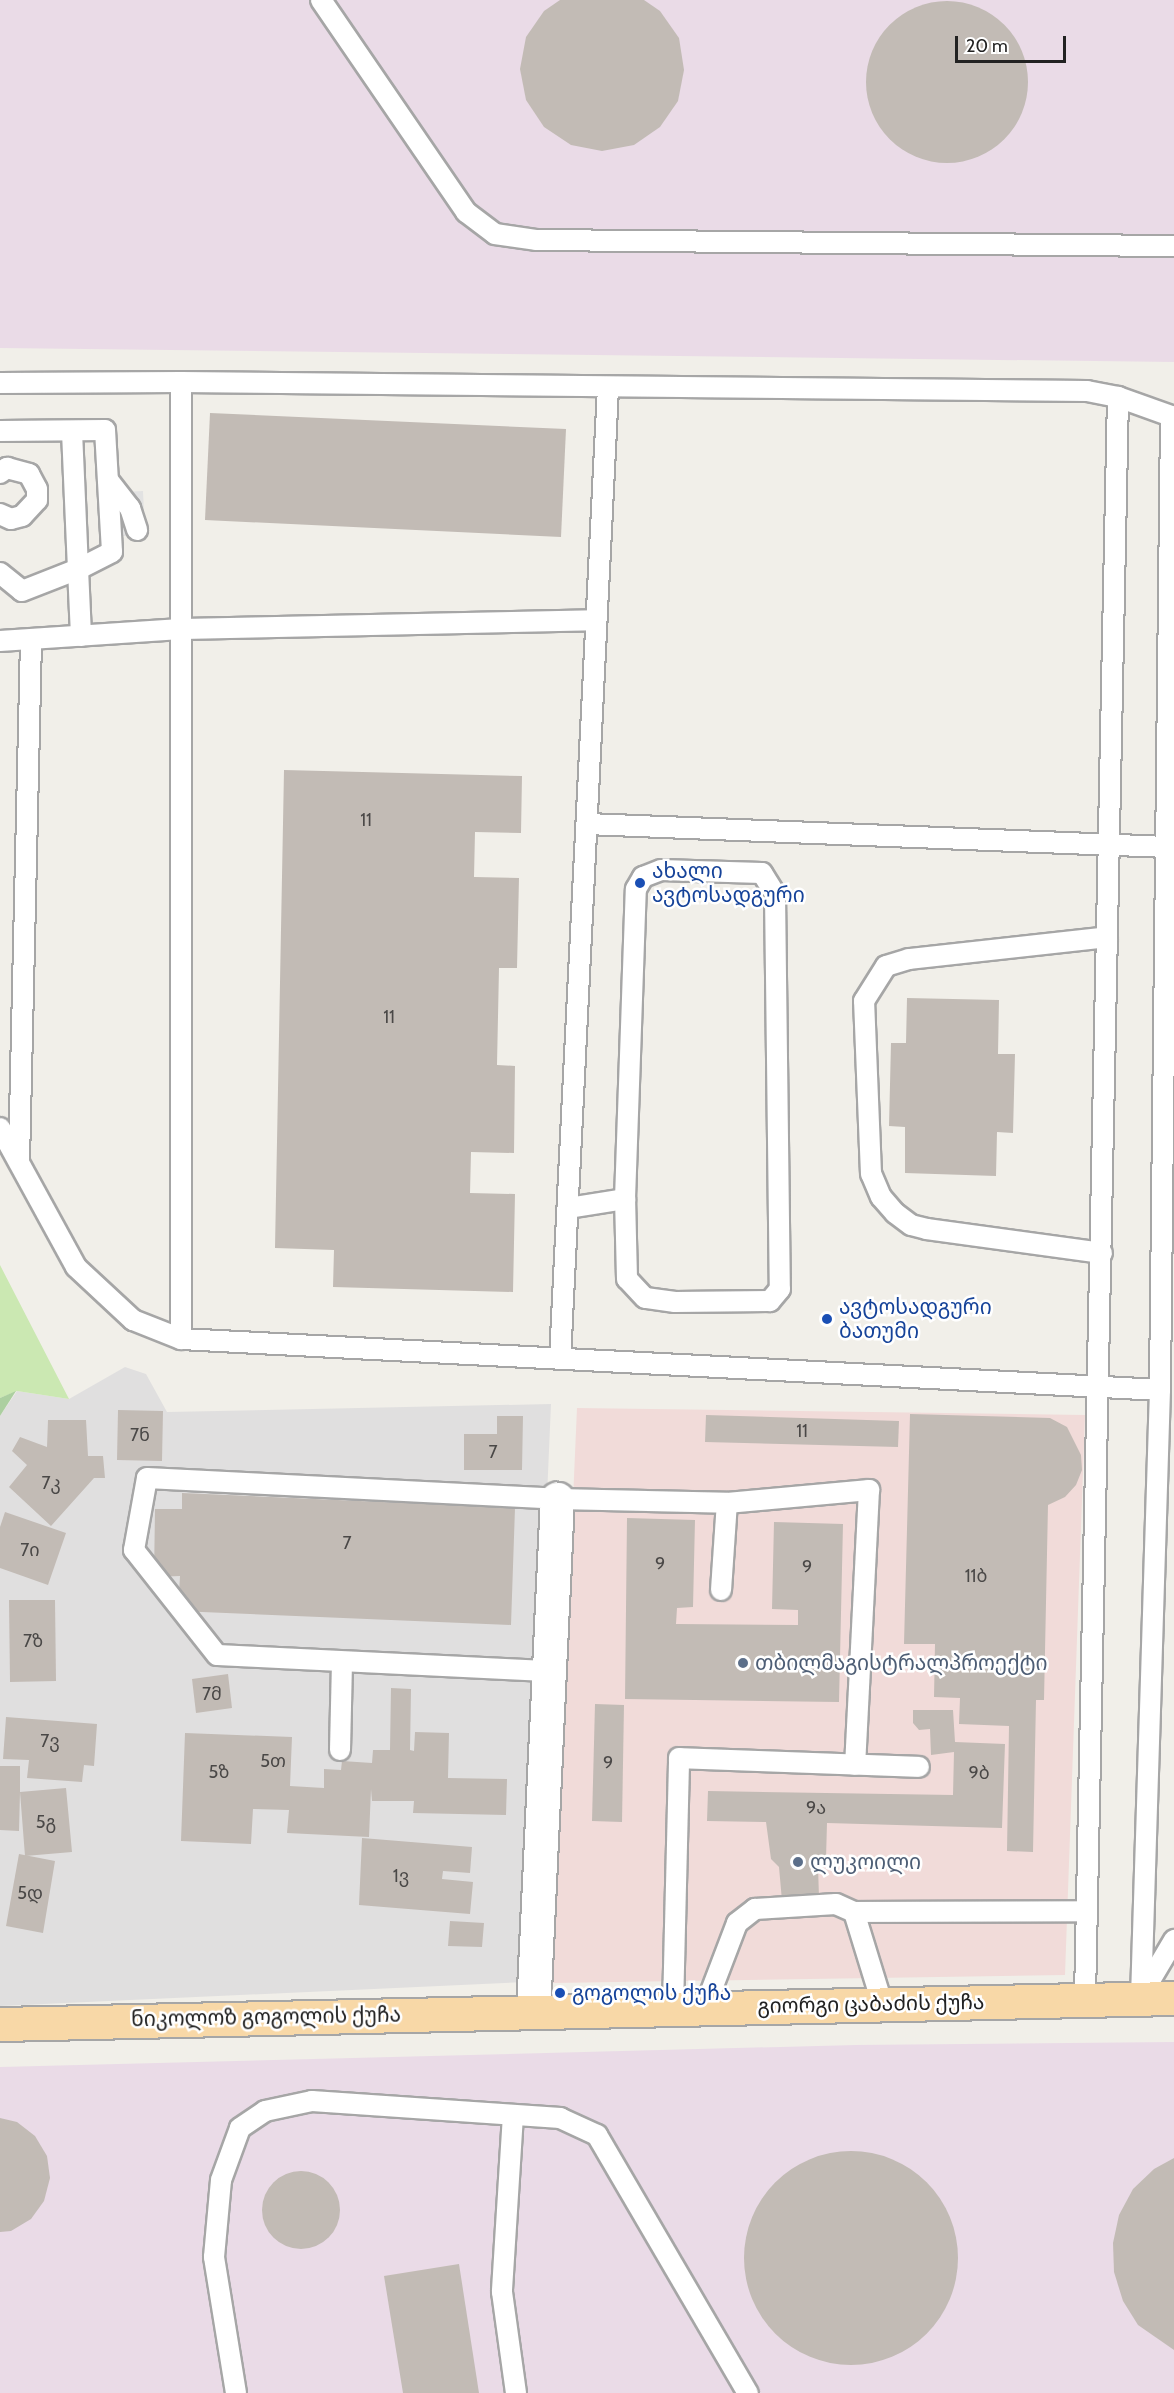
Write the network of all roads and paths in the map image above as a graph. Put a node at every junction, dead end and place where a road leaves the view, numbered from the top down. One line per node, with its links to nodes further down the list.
1 (321, 0): 2 (lane)
2 (1174, 246)
3 (181, 382): 4 (lane); 5 (lane); 16 (lane)
4 (0, 383)
5 (608, 387): 6 (lane); 15 (lane)
6 (1118, 396): 21 (lane); 22 (lane)
7 (0, 431): 8 (lane)
8 (72, 431): 10 (lane); 13 (lane)
9 (0, 473): 11 (lane)
10 (108, 480): 12 (lane); 13 (lane)
11 (0, 514)
12 (136, 530)
13 (78, 569): 14 (lane); 17 (lane)
14 (0, 573)
15 (596, 620): 16 (lane); 20 (lane)
16 (181, 629): 17 (lane); 29 (lane)
17 (81, 636): 18 (lane)
18 (31, 640): 19 (lane); 25 (lane)
19 (0, 641)
20 (586, 825): 21 (lane); 27 (lane)
21 (1110, 845): 22 (lane); 23 (lane)
22 (1166, 847): 32 (lane)
23 (1107, 937): 28 (lane); 28 (lane)
24 (0, 1128): 25 (lane)
25 (19, 1163): 29 (lane)
26 (625, 1199): 26 (lane); 27 (lane)
27 (568, 1208): 30 (lane)
28 (1102, 1253): 31 (lane)
29 (181, 1339): 30 (lane)
30 (561, 1359): 31 (lane)
31 (1100, 1388): 32 (lane); 41 (lane)
32 (1160, 1390): 44 (lane)
33 (557, 1499): 34 (lane); 36 (lane); 37 (street)
34 (727, 1503): 35 (lane); 39 (lane)
35 (721, 1590)
36 (342, 1662): 37 (lane); 38 (lane)
37 (546, 1671): 50 (street)
38 (340, 1750)
39 (855, 1765): 40 (lane); 49 (lane)
40 (919, 1767)
41 (1087, 1911): 42 (lane); 45 (lane)
42 (854, 1912): 47 (lane); 48 (lane)
43 (1174, 1940): 44 (lane)
44 (1141, 1997): 45 (main road, გიორგი ცაბაძის ქუჩა); 46 (main road, გიორგი ცაბაძის ქუჩა)
45 (1085, 1998): 47 (main road, გიორგი ცაბაძის ქუჩა)
46 (1174, 1998)
47 (883, 2006): 48 (main road, გიორგი ცაბაძის ქუჩა)
48 (705, 2007): 49 (main road, გიორგი ცაბაძის ქუჩა)
49 (673, 2008): 50 (main road, გიორგი ცაბაძის ქუჩა)
50 (533, 2011): 51 (main road, ნიკოლოზ გოგოლის ქუჩა)
51 (0, 2024)
52 (513, 2115): 53 (lane); 54 (lane); 55 (lane)
53 (236, 2393)
54 (516, 2393)
55 (747, 2393)

